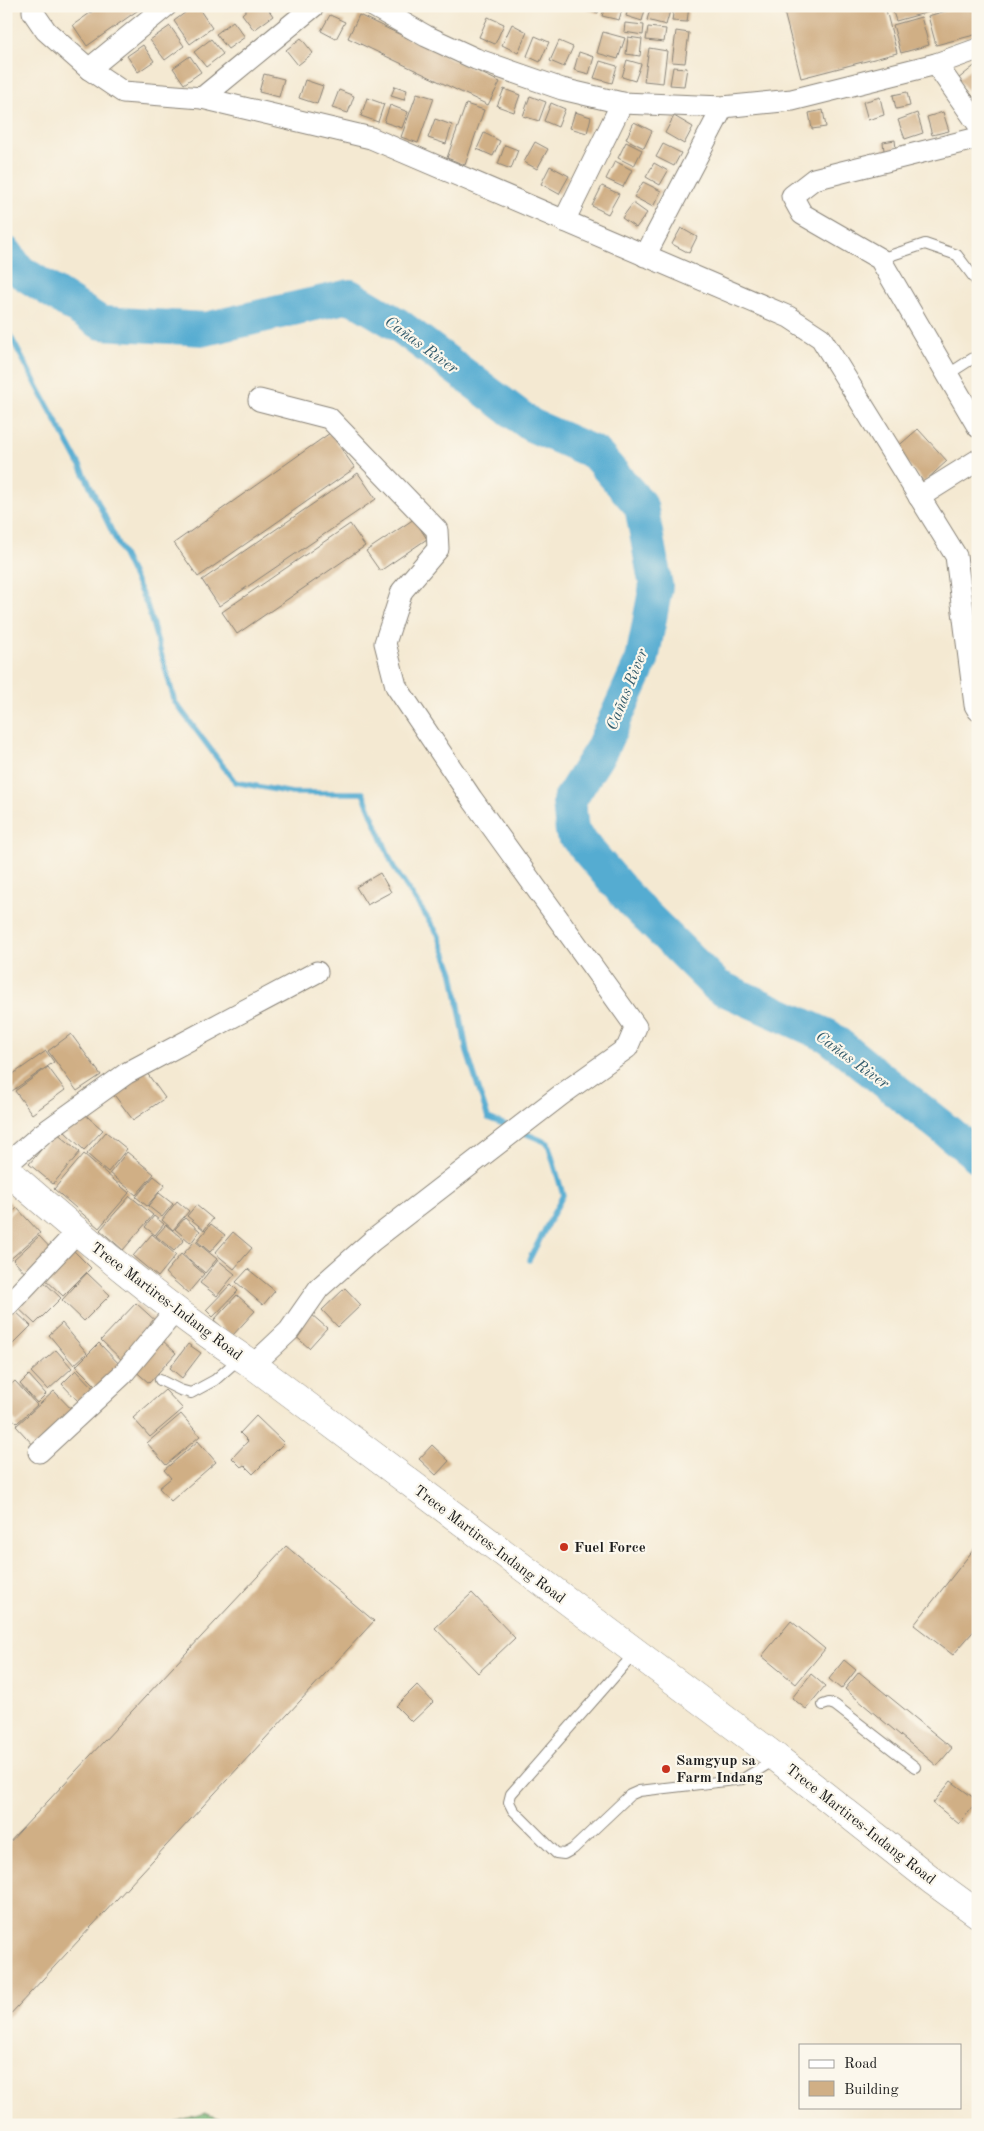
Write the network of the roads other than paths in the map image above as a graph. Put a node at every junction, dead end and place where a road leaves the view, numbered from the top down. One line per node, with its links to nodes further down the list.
1 (33, 6): 7 (street)
2 (166, 6): 7 (street)
3 (314, 6): 8 (street)
4 (373, 6): 9 (street)
5 (978, 50): 6 (street)
6 (936, 64): 10 (street); 11 (street)
7 (89, 69): 8 (street)
8 (202, 98): 13 (street)
9 (622, 103): 10 (street); 13 (street)
10 (723, 107): 14 (street)
11 (978, 124)
12 (978, 138): 15 (street)
13 (564, 221): 14 (street)
14 (645, 256): 22 (street)
15 (880, 259): 16 (lane); 18 (street)
16 (978, 283)
17 (978, 355): 18 (lane)
18 (947, 375): 20 (street)
19 (259, 400): 30 (street)
20 (978, 427)
21 (978, 460): 22 (street)
22 (919, 497): 23 (street)
23 (978, 710)
24 (317, 972): 25 (street)
25 (6, 1165)
26 (6, 1170): 27 (main road, Trece Martires-Indang Road)
27 (77, 1232): 28 (street); 29 (main road, Trece Martires-Indang Road)
28 (6, 1307)
29 (175, 1310): 30 (main road, Trece Martires-Indang Road); 32 (street)
30 (246, 1361): 31 (lane); 33 (main road, Trece Martires-Indang Road)
31 (160, 1380)
32 (39, 1452)
33 (635, 1652): 35 (main road, Trece Martires-Indang Road); 35 (lane)
34 (823, 1704): 36 (lane)
35 (777, 1758): 37 (main road, Trece Martires-Indang Road)
36 (915, 1766)
37 (978, 1914)

